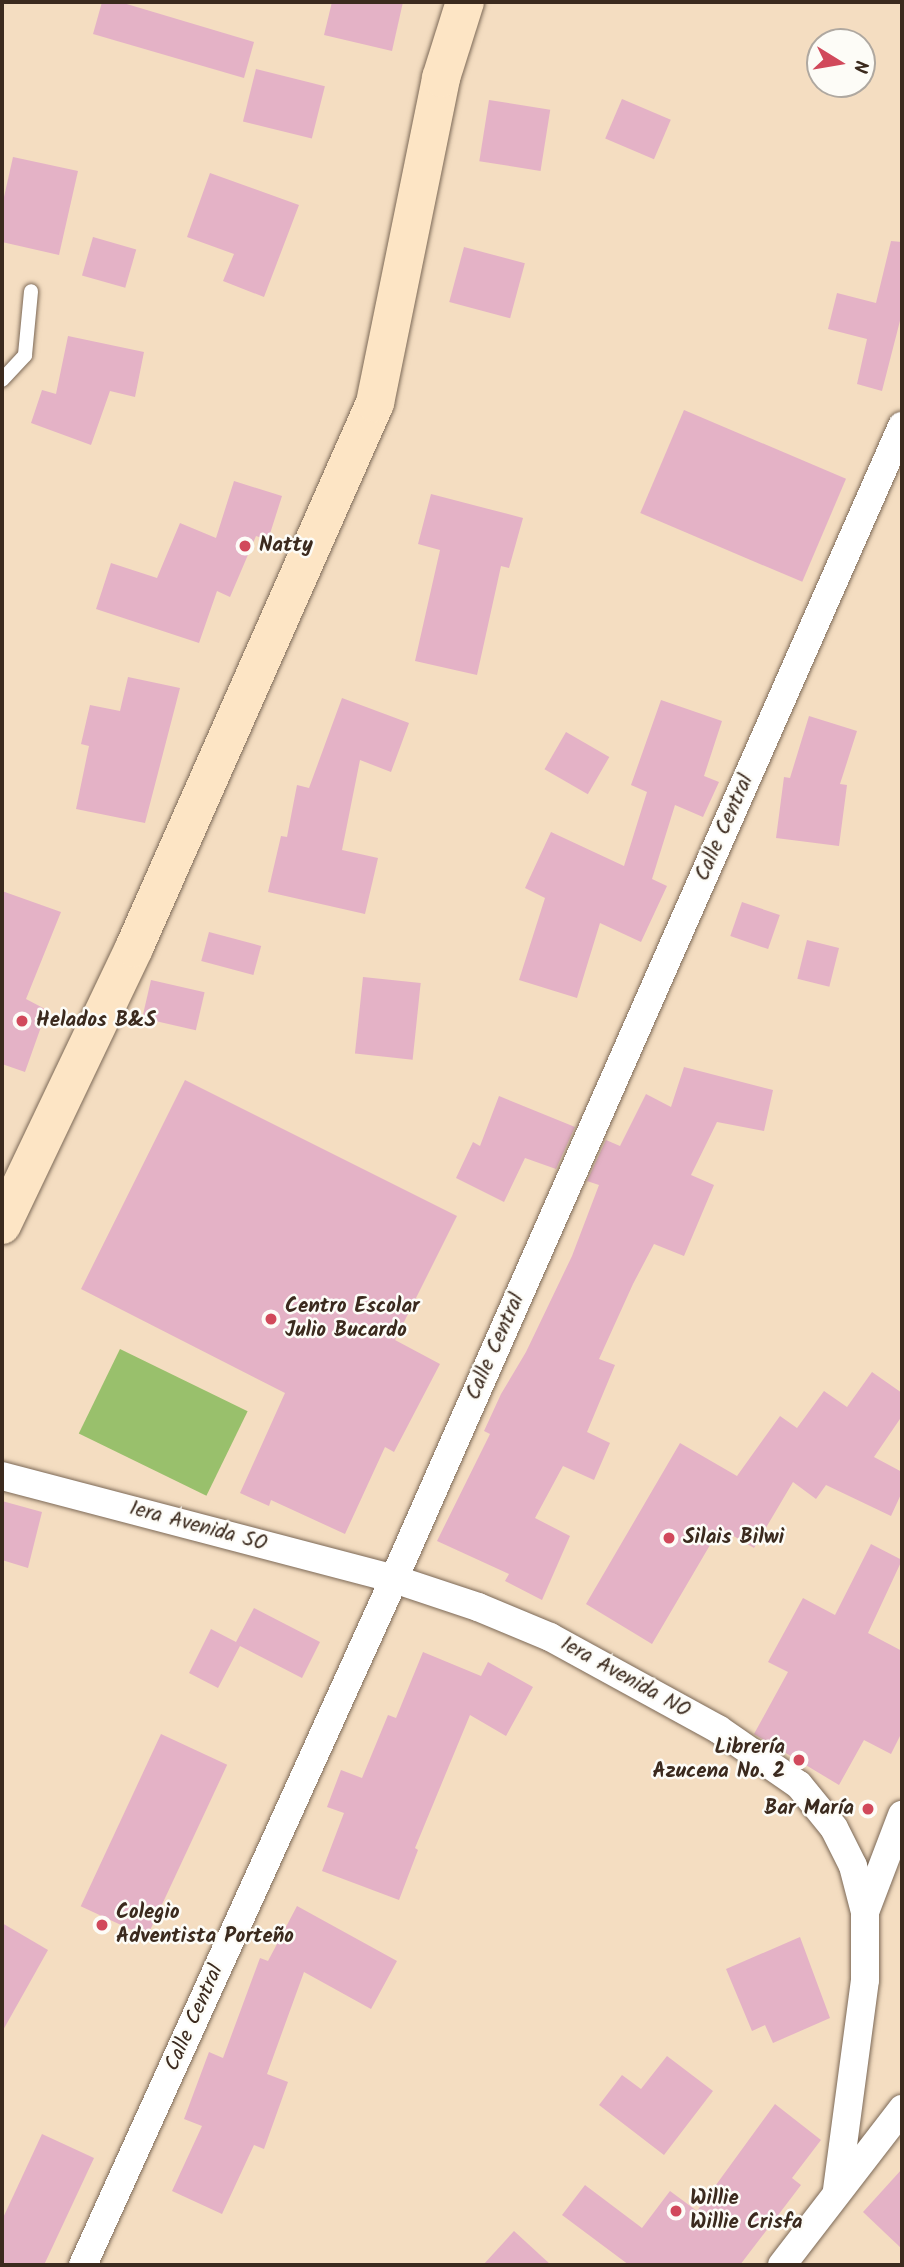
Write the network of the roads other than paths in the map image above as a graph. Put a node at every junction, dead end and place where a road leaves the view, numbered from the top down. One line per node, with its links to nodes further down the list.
1 (465, 2): 5 (main road)
2 (31, 291): 3 (lane)
3 (2, 380)
4 (902, 426): 7 (street, Calle Central)
5 (2, 1225)
6 (2, 1476): 7 (street, 1era Avenida SO)
7 (394, 1579): 9 (street, 1era Avenida NO); 12 (street, Calle Central)
8 (902, 1815): 9 (street)
9 (864, 1912): 11 (street, 1era Avenida NO)
10 (902, 2109): 11 (street)
11 (837, 2191): 13 (street)
12 (83, 2265)
13 (782, 2265)

